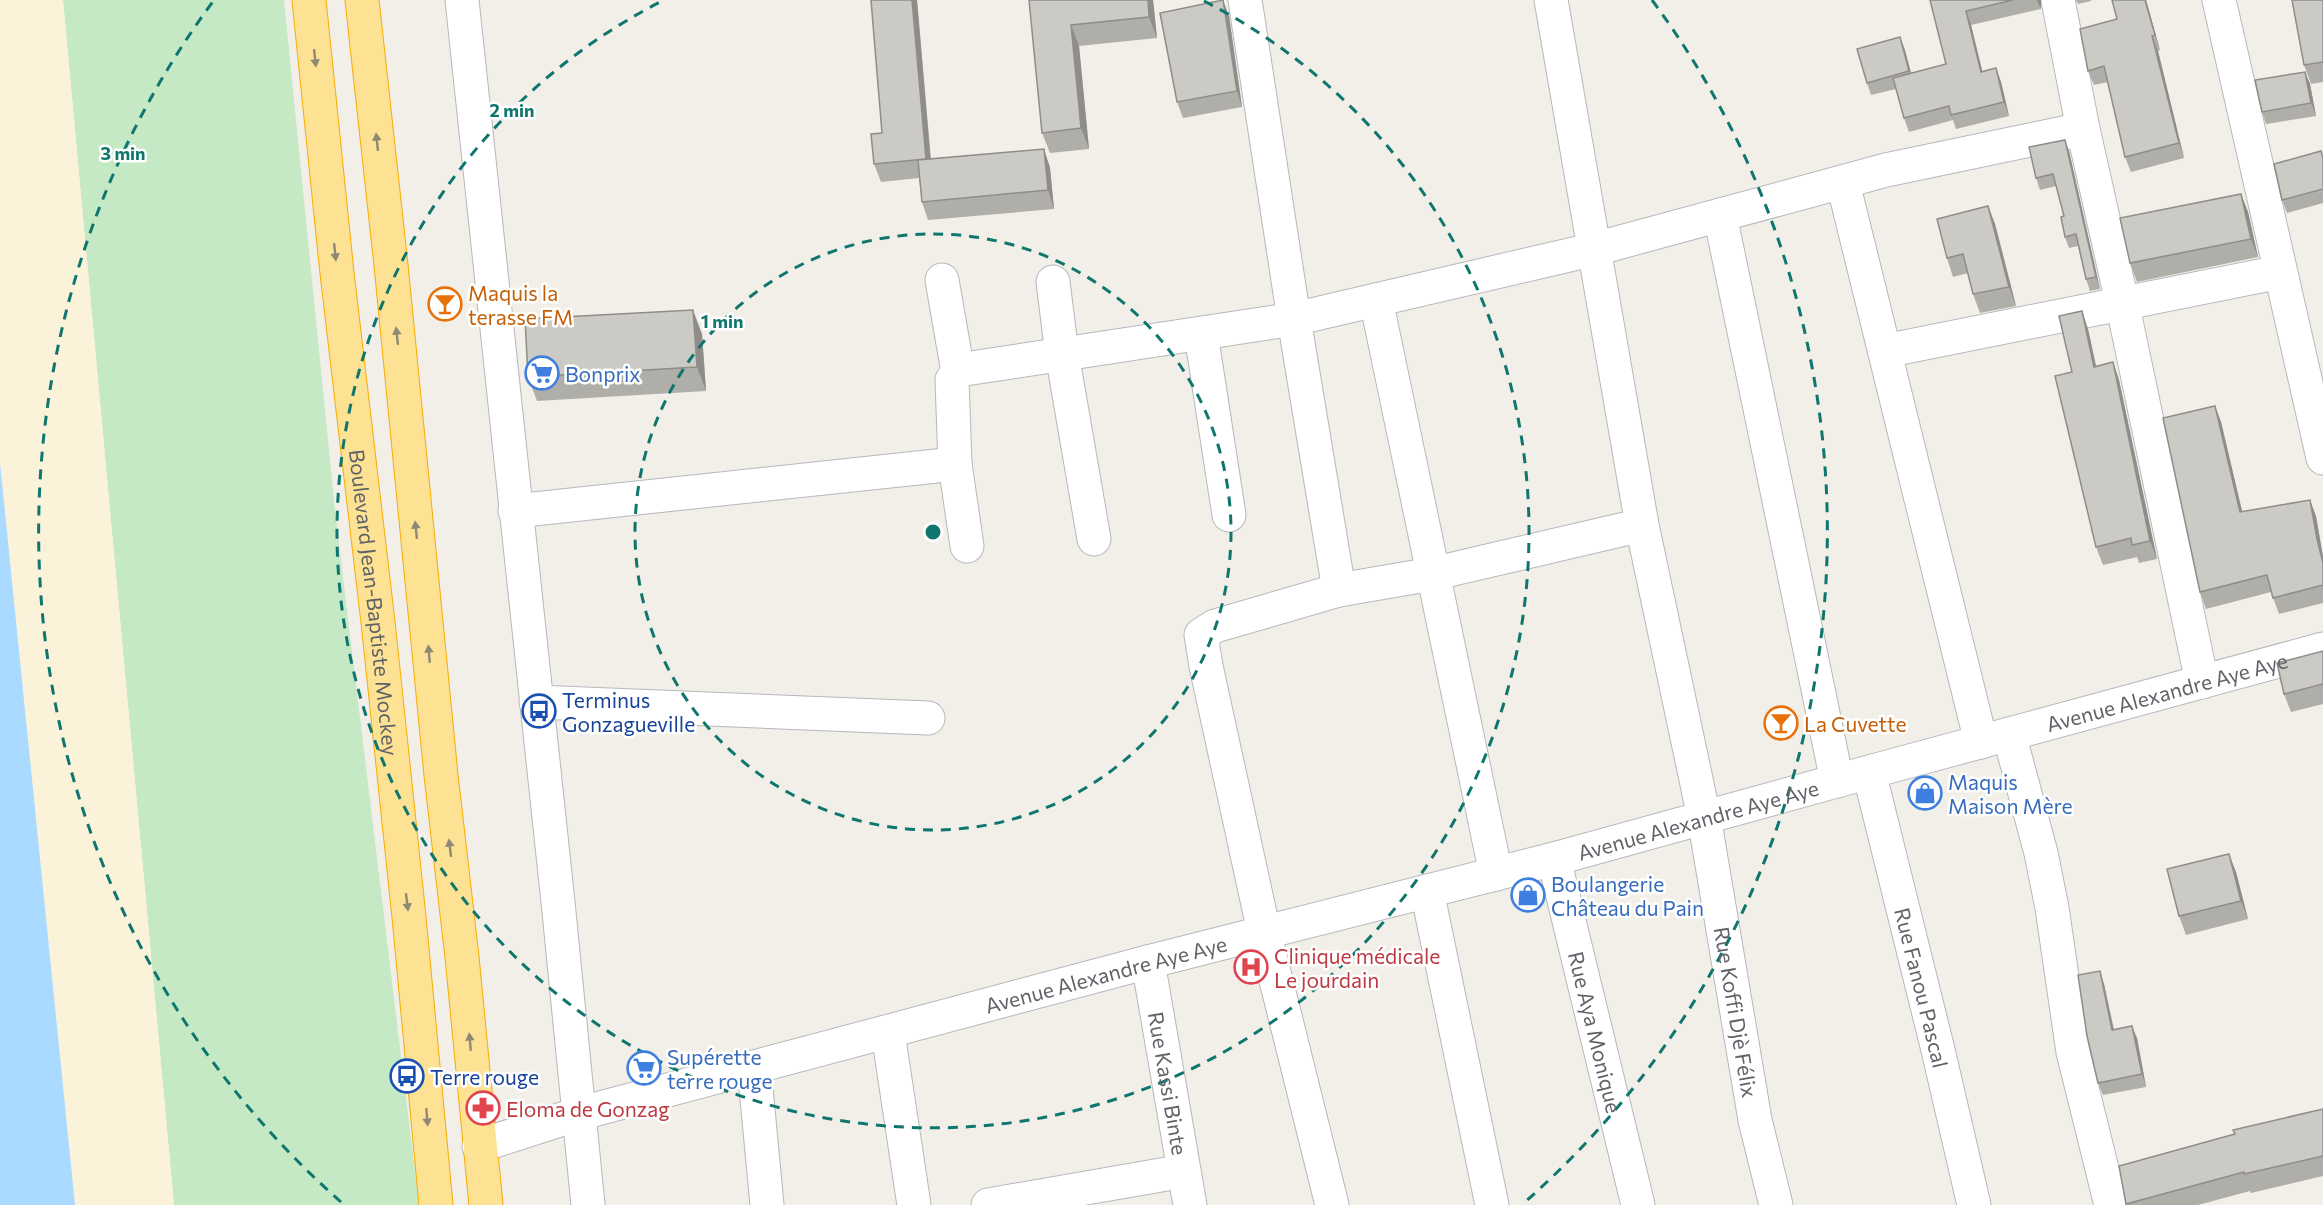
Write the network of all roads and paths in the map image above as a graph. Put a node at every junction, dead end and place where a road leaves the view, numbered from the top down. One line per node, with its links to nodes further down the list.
1 (309, 0): 49 (highway, Boulevard Jean-Baptiste Mockey, one-way to 49)
2 (362, 0): 47 (highway, one-way to 2)
3 (462, 0): 24 (street)
4 (1245, 0): 17 (street)
5 (1551, 0): 11 (street, Rue Koffi Djè Félix)
6 (2058, 0): 8 (street)
7 (2219, 0): 12 (street)
8 (2083, 129): 9 (street); 16 (street)
9 (1843, 183): 10 (street); 19 (street)
10 (1720, 216): 11 (street); 37 (street)
11 (1594, 249): 15 (street); 26 (street, Rue Koffi Djè Félix)
12 (2280, 272): 16 (street); 22 (street)
13 (942, 280): 21 (street)
14 (1053, 282): 20 (street)
15 (1377, 300): 17 (street); 29 (street)
16 (2122, 302): 19 (street); 32 (street)
17 (1294, 319): 18 (street); 30 (street)
18 (1201, 334): 20 (street); 25 (street)
19 (1884, 351): 35 (street)
20 (1062, 354): 21 (street); 27 (street)
21 (958, 372): 23 (street)
22 (2323, 459)
23 (955, 464): 24 (street); 28 (street)
24 (515, 511): 33 (street)
25 (1229, 515)
26 (1642, 525): 29 (street); 38 (street, Rue Koffi Djè Félix)
27 (1094, 539)
28 (967, 546)
29 (1432, 574): 30 (street); 40 (street)
30 (1339, 590): 42 (street)
31 (2323, 649): 32 (street, Avenue Alexandre Aye Aye)
32 (2202, 682): 35 (street, Avenue Alexandre Aye Aye)
33 (536, 702): 34 (street); 46 (street)
34 (928, 718)
35 (1995, 738): 36 (street, Avenue Alexandre Aye Aye); 61 (street)
36 (1869, 772): 37 (street, Avenue Alexandre Aye Aye); 60 (street, Rue Fanou Pascal)
37 (1837, 781): 38 (street, Avenue Alexandre Aye Aye)
38 (1704, 817): 39 (street, Avenue Alexandre Aye Aye); 59 (street, Rue Koffi Djè Félix)
39 (1554, 859): 40 (street, Avenue Alexandre Aye Aye); 58 (street, Rue Aya Monique)
40 (1496, 874): 41 (street, Avenue Alexandre Aye Aye)
41 (1427, 891): 42 (street, Avenue Alexandre Aye Aye); 57 (street)
42 (1264, 932): 43 (street, Avenue Alexandre Aye Aye); 56 (street)
43 (1148, 962): 44 (street, Avenue Alexandre Aye Aye); 48 (street, Rue Kassi Binte)
44 (888, 1033): 45 (street, Avenue Alexandre Aye Aye); 53 (street)
45 (754, 1067): 46 (street, Avenue Alexandre Aye Aye); 52 (street)
46 (578, 1114): 47 (street, Avenue Alexandre Aye Aye); 51 (street)
47 (479, 1146): 50 (highway)
48 (1184, 1171): 54 (street); 55 (street, Rue Kassi Binte)
49 (436, 1205)
50 (486, 1205)
51 (588, 1205)
52 (767, 1205)
53 (914, 1205)
54 (988, 1205)
55 (1190, 1205)
56 (1332, 1205)
57 (1492, 1205)
58 (1638, 1205)
59 (1776, 1205)
60 (1974, 1205)
61 (2111, 1205)

